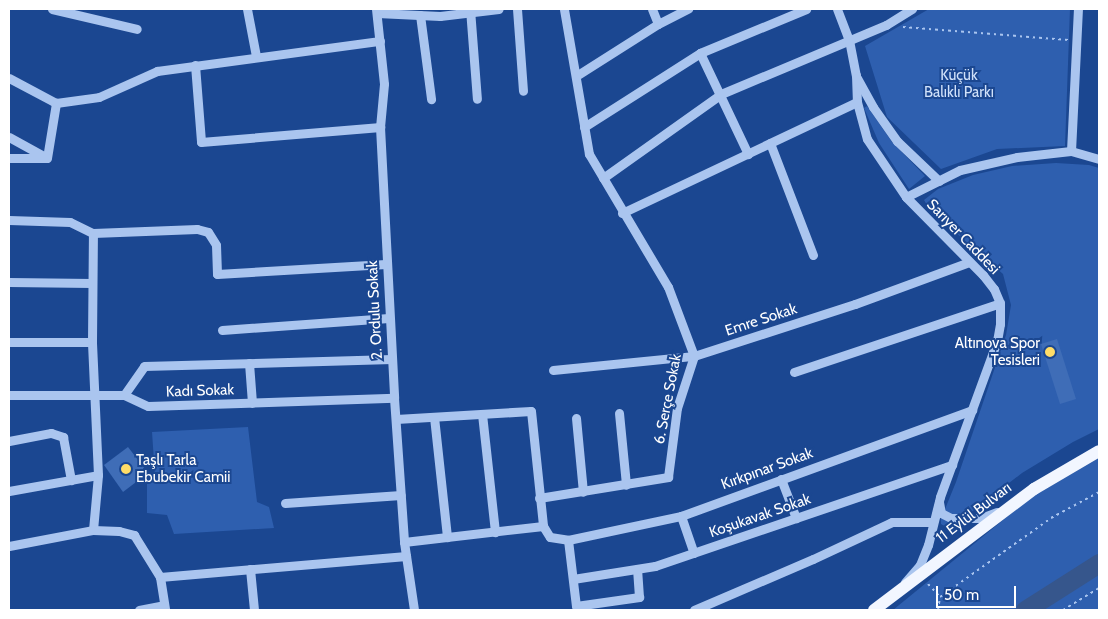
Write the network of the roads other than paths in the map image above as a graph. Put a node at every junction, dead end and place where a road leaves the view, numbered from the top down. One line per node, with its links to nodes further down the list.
1 (52, 9): 14 (street)
2 (248, 9): 22 (street)
3 (499, 9): 13 (street)
4 (517, 9): 27 (street)
5 (564, 9): 25 (street, 6. Serçe Sokak)
6 (652, 9): 17 (street)
7 (688, 9): 17 (street)
8 (806, 9): 21 (street)
9 (836, 9): 19 (street, Sarıyer Caddesi)
10 (912, 9): 19 (street)
11 (1078, 9): 37 (street)
12 (376, 11): 16 (street); 20 (street, 2. Ordulu Sokak)
13 (469, 11): 15 (street); 30 (street)
14 (77, 12): 18 (street)
15 (440, 13): 16 (street)
16 (420, 15): 29 (street)
17 (658, 24): 25 (street)
18 (137, 29)
19 (849, 40): 24 (street, Sarıyer Caddesi); 28 (street)
20 (380, 41): 22 (street); 33 (street, 2. Ordulu Sokak)
21 (700, 53): 28 (street); 34 (street)
22 (256, 56): 23 (street)
23 (195, 65): 32 (street); 33 (street)
24 (856, 75): 31 (street, Sarıyer Caddesi); 43 (street)
25 (576, 76): 34 (street, 6. Serçe Sokak)
26 (9, 78): 32 (street)
27 (523, 91)
28 (721, 94): 38 (street); 42 (street)
29 (431, 99)
30 (477, 99)
31 (857, 102): 36 (street); 44 (street, Sarıyer Caddesi)
32 (56, 103): 40 (street)
33 (380, 127): 50 (street, 2. Ordulu Sokak)
34 (584, 127): 42 (street, 6. Serçe Sokak)
35 (9, 137): 40 (street)
36 (770, 144): 38 (street); 48 (street)
37 (1071, 151): 41 (street); 43 (street)
38 (748, 154): 45 (street)
39 (9, 158): 40 (street)
40 (48, 158)
41 (1099, 159)
42 (603, 178): 45 (street, 6. Serçe Sokak)
43 (939, 181): 44 (street)
44 (906, 197): 49 (street, Sarıyer Caddesi)
45 (622, 213): 58 (street, 6. Serçe Sokak)
46 (9, 220): 47 (street)
47 (93, 233): 50 (street); 52 (street)
48 (813, 255)
49 (969, 262): 53 (street, Sarıyer Caddesi); 58 (street, Emre Sokak)
50 (386, 264): 54 (street, 2. Ordulu Sokak)
51 (9, 282): 52 (street)
52 (92, 283): 57 (street)
53 (1000, 303): 62 (street); 68 (street)
54 (389, 318): 55 (street); 59 (street, 2. Ordulu Sokak)
55 (222, 330)
56 (9, 342): 57 (street)
57 (92, 342): 64 (street)
58 (694, 356): 61 (street, Emre Sokak); 80 (street, 6. Serçe Sokak)
59 (392, 359): 60 (street); 66 (street, 2. Ordulu Sokak)
60 (249, 363): 65 (street); 67 (street)
61 (553, 370)
62 (794, 372)
63 (9, 395): 64 (street, Kadı Sokak)
64 (94, 395): 65 (street, Kadı Sokak); 77 (street)
65 (124, 395): 67 (street, Kadı Sokak)
66 (394, 398): 67 (street, Kadı Sokak); 73 (street, 2. Ordulu Sokak)
67 (252, 403)
68 (972, 410): 76 (street); 78 (street, Kırkpınar Sokak)
69 (619, 413): 80 (street)
70 (482, 414): 71 (street); 86 (street); 93 (street)
71 (434, 416): 73 (street); 94 (street)
72 (576, 418): 83 (street)
73 (396, 419): 84 (street, 2. Ordulu Sokak)
74 (9, 441): 79 (street)
75 (1099, 451): 82 (main road, 11 Eylül Bulvarı)
76 (952, 464): 85 (street); 89 (street, Koşukavak Sokak)
77 (98, 475): 79 (street); 92 (street)
78 (781, 479): 88 (street, Kırkpınar Sokak); 89 (street)
79 (71, 480): 81 (street)
80 (626, 485): 83 (street, 6. Serçe Sokak)
81 (9, 491)
82 (1031, 491): 85 (street); 104 (main road, 11 Eylül Bulvarı)
83 (583, 492): 86 (street, 6. Serçe Sokak)
84 (401, 495): 87 (street); 96 (street, 2. Ordulu Sokak)
85 (940, 497): 90 (street)
86 (540, 498): 91 (street)
87 (285, 503)
88 (681, 516): 95 (street, Kırkpınar Sokak); 98 (street)
89 (796, 518): 98 (street, Koşukavak Sokak)
90 (933, 522): 104 (street); 109 (street)
91 (543, 526): 93 (street); 95 (street)
92 (93, 530): 97 (street); 102 (street)
93 (495, 532): 94 (street)
94 (447, 537): 96 (street)
95 (568, 540): 103 (street)
96 (404, 542): 99 (street, 2. Ordulu Sokak)
97 (9, 546)
98 (694, 553): 101 (street, Koşukavak Sokak)
99 (406, 556): 100 (street); 108 (street, 2. Ordulu Sokak)
100 (250, 569): 102 (street); 107 (street)
101 (637, 569): 103 (street, Koşukavak Sokak); 103 (street)
102 (160, 577): 105 (street)
103 (572, 579)
104 (891, 598): 110 (main road, 11 Eylül Bulvarı)
105 (165, 608): 106 (street)
106 (138, 610)
107 (254, 610)
108 (414, 610)
109 (694, 610)
110 (874, 610)

